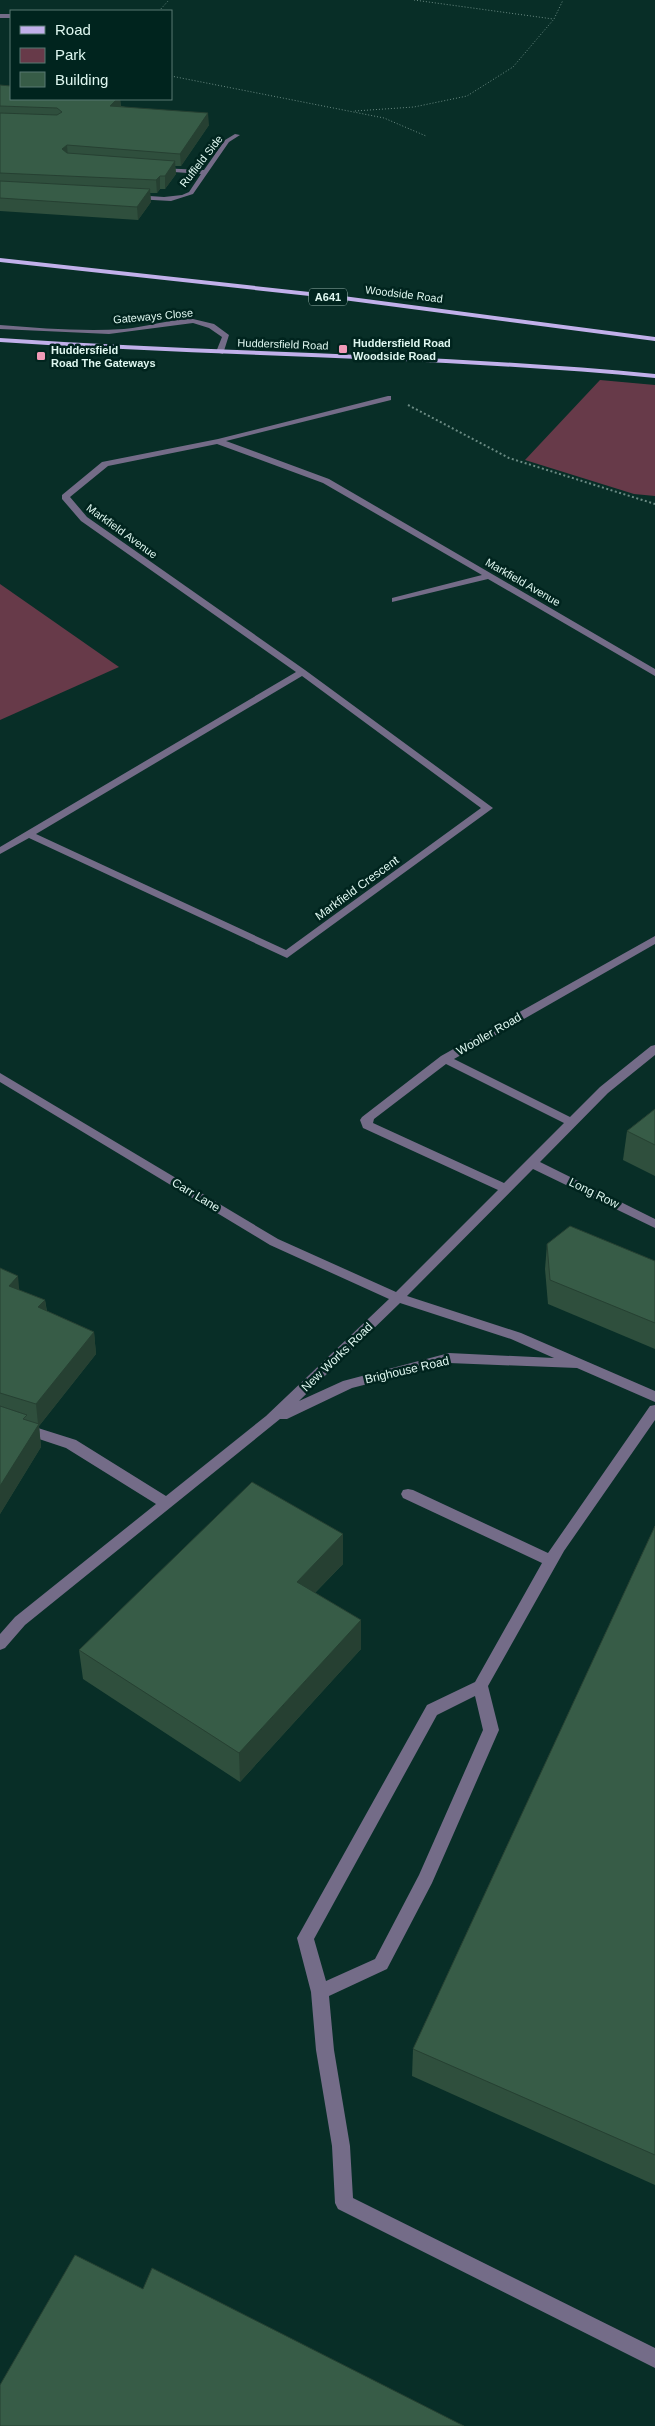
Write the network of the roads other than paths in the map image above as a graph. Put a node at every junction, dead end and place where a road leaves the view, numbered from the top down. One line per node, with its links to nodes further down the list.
1 (238, 135): 3 (street, Ruffield Side)
2 (156, 169): 3 (street)
3 (204, 172): 4 (street, Ruffield Side)
4 (122, 197)
5 (0, 260): 7 (main road, Woodside Road / A641)
6 (0, 326): 9 (street, Gateways Close)
7 (655, 339)
8 (0, 340): 9 (main road, Huddersfield Road)
9 (220, 352): 10 (main road, Huddersfield Road)
10 (655, 376)
11 (388, 398): 12 (street)
12 (218, 440): 13 (street, Markfield Avenue); 15 (street, Markfield Avenue)
13 (490, 576): 14 (street); 16 (street, Markfield Avenue)
14 (394, 600)
15 (302, 672): 17 (street); 17 (street, Markfield Crescent)
16 (655, 672)
17 (28, 834): 18 (street)
18 (0, 851)
19 (655, 939): 21 (street, Wooller Road)
20 (655, 1049): 23 (street, New Works Road)
21 (445, 1059): 23 (street, Wooller Road); 25 (street)
22 (0, 1078): 27 (street, Carr Lane)
23 (571, 1122): 24 (street, New Works Road)
24 (532, 1162): 25 (street, New Works Road); 26 (street, Long Row)
25 (506, 1189): 27 (street, New Works Road)
26 (655, 1224)
27 (398, 1298): 28 (street, Brighouse Road); 31 (street, New Works Road)
28 (581, 1365): 29 (street, Brighouse Road); 31 (street, Brighouse Road)
29 (655, 1397)
30 (655, 1410): 35 (street)
31 (270, 1420): 34 (street, New Works Road)
32 (0, 1421): 34 (street)
33 (408, 1494): 35 (street)
34 (167, 1504): 36 (street, New Works Road)
35 (551, 1561): 37 (street)
36 (0, 1644)
37 (480, 1686): 38 (street); 38 (street)
38 (320, 1992): 39 (street)
39 (655, 2358)

